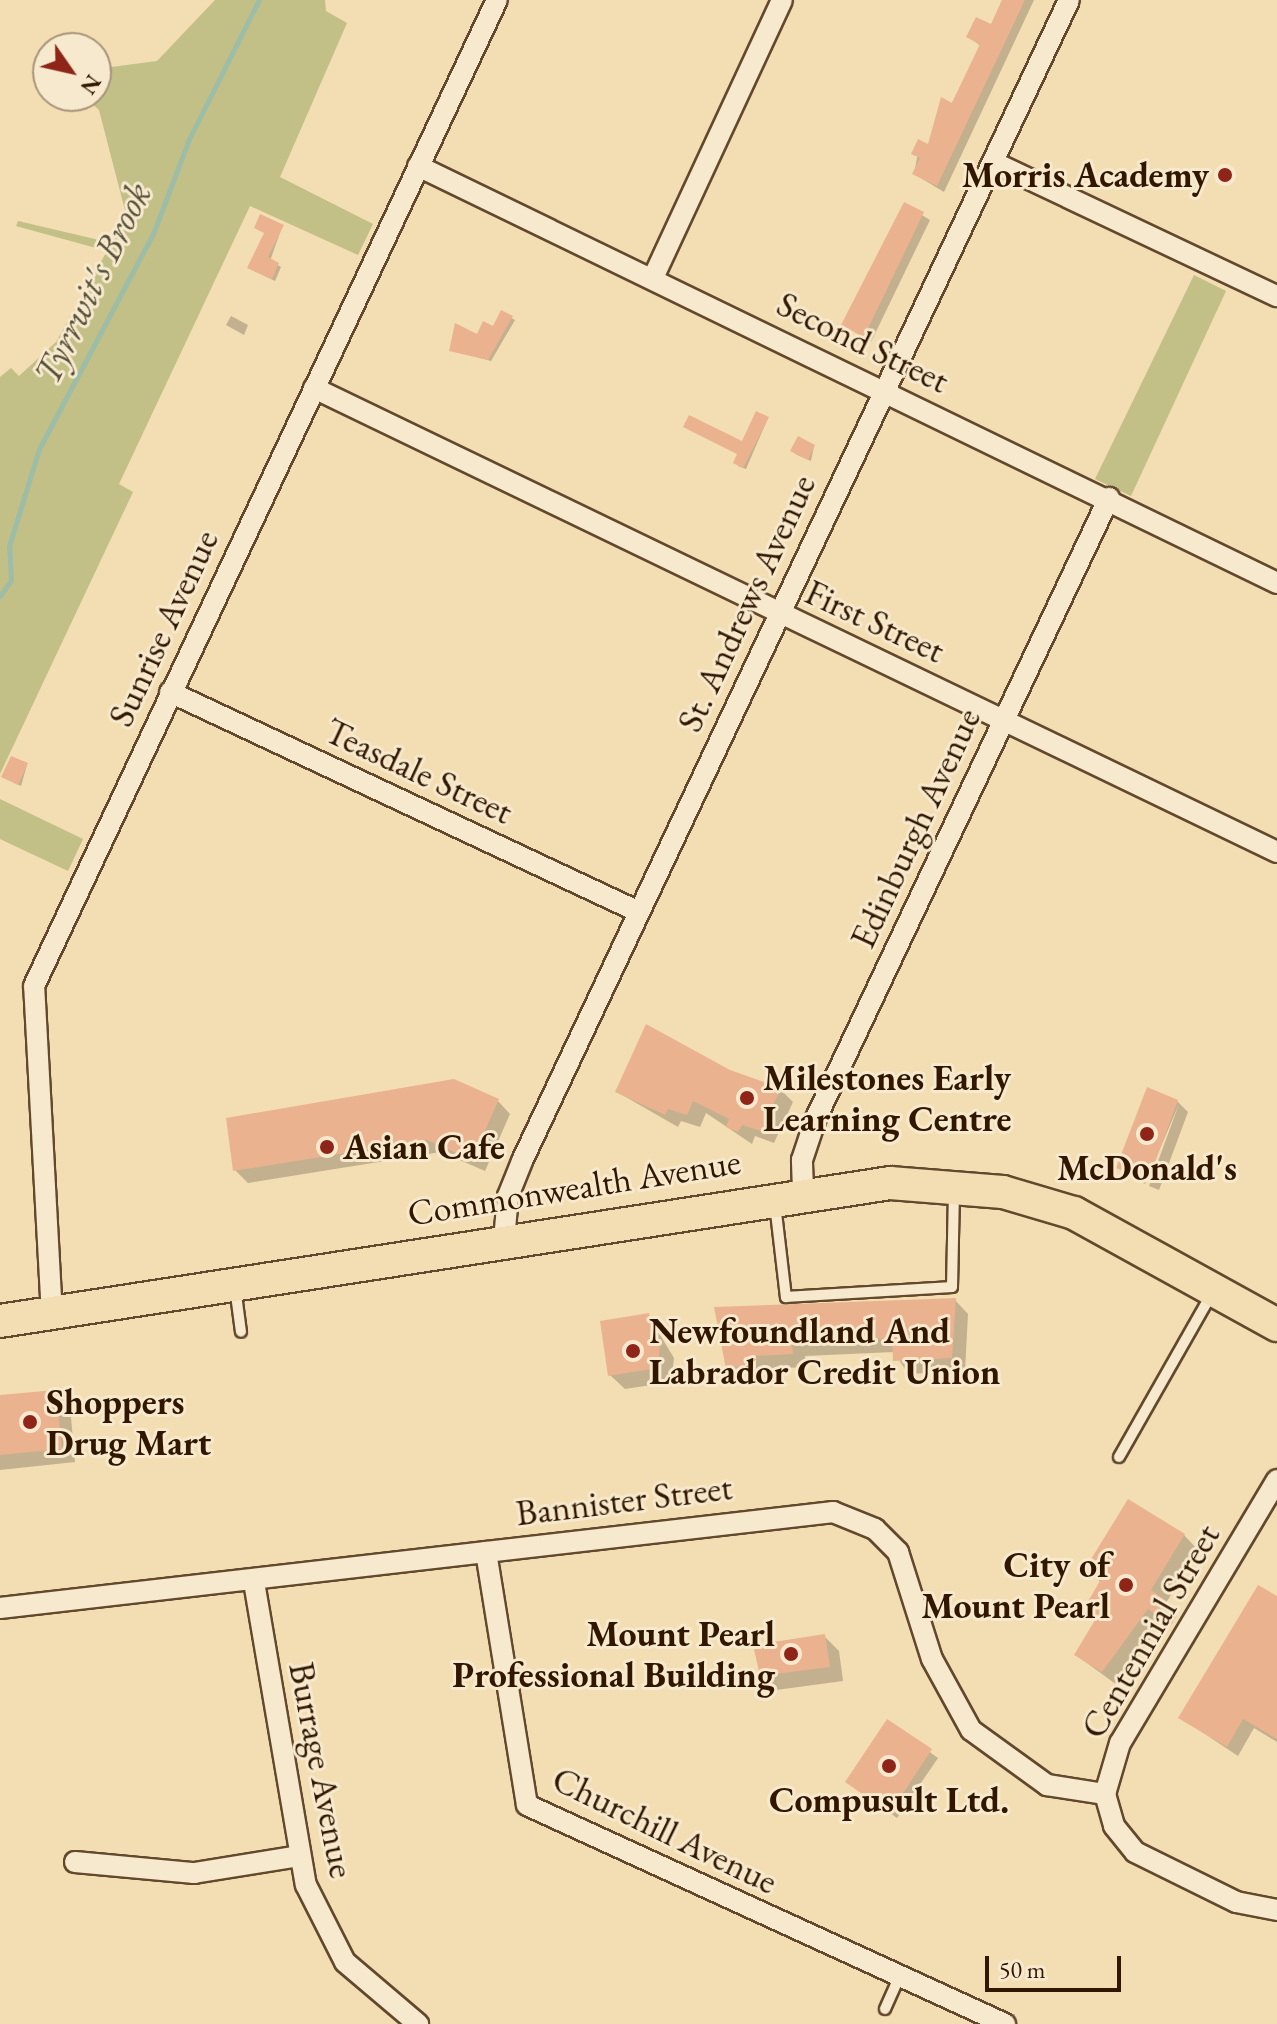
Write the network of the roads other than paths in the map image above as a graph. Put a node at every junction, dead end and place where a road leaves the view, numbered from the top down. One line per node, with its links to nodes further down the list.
1 (497, 0): 5 (street, Sunrise Avenue)
2 (782, 0): 6 (street)
3 (1069, 0): 4 (street, St. Andrews Avenue)
4 (993, 162): 7 (street); 9 (street, St. Andrews Avenue)
5 (418, 166): 6 (street, Second Street); 8 (street, Sunrise Avenue)
6 (653, 278): 9 (street, Second Street)
7 (1277, 296)
8 (314, 388): 12 (street, First Street); 13 (street, Sunrise Avenue)
9 (884, 390): 10 (street, Second Street); 12 (street, St. Andrews Avenue)
10 (1109, 498): 11 (street, Second Street); 14 (street, Edinburgh Avenue)
11 (1277, 583)
12 (779, 613): 14 (street, First Street); 16 (street, St. Andrews Avenue)
13 (170, 692): 16 (street, Teasdale Street); 22 (street, Sunrise Avenue)
14 (1004, 719): 15 (street, First Street); 18 (street, Edinburgh Avenue)
15 (1277, 852)
16 (639, 912): 19 (street, St. Andrews Avenue)
17 (955, 1186): 18 (main road, Commonwealth Avenue); 18 (lane); 21 (main road, Commonwealth Avenue)
18 (788, 1193): 19 (main road, Commonwealth Avenue)
19 (504, 1240): 20 (main road, Commonwealth Avenue)
20 (234, 1281): 22 (main road, Commonwealth Avenue); 25 (lane)
21 (1215, 1287): 24 (main road, Commonwealth Avenue); 26 (lane)
22 (52, 1316): 23 (main road, Commonwealth Avenue)
23 (0, 1321)
24 (1277, 1325)
25 (241, 1332)
26 (1119, 1457)
27 (1277, 1480): 31 (street, Centennial Street)
28 (486, 1552): 29 (street, Bannister Street); 31 (street, Bannister Street); 35 (street, Churchill Avenue)
29 (254, 1582): 30 (street, Bannister Street); 32 (street, Burrage Avenue)
30 (0, 1608)
31 (1105, 1794): 34 (street, Centennial Street)
32 (299, 1856): 33 (street); 38 (street, Burrage Avenue)
33 (75, 1862)
34 (1277, 1910)
35 (900, 1976): 36 (lane); 37 (street, Churchill Avenue)
36 (885, 2009)
37 (993, 2022)
38 (418, 2024)

